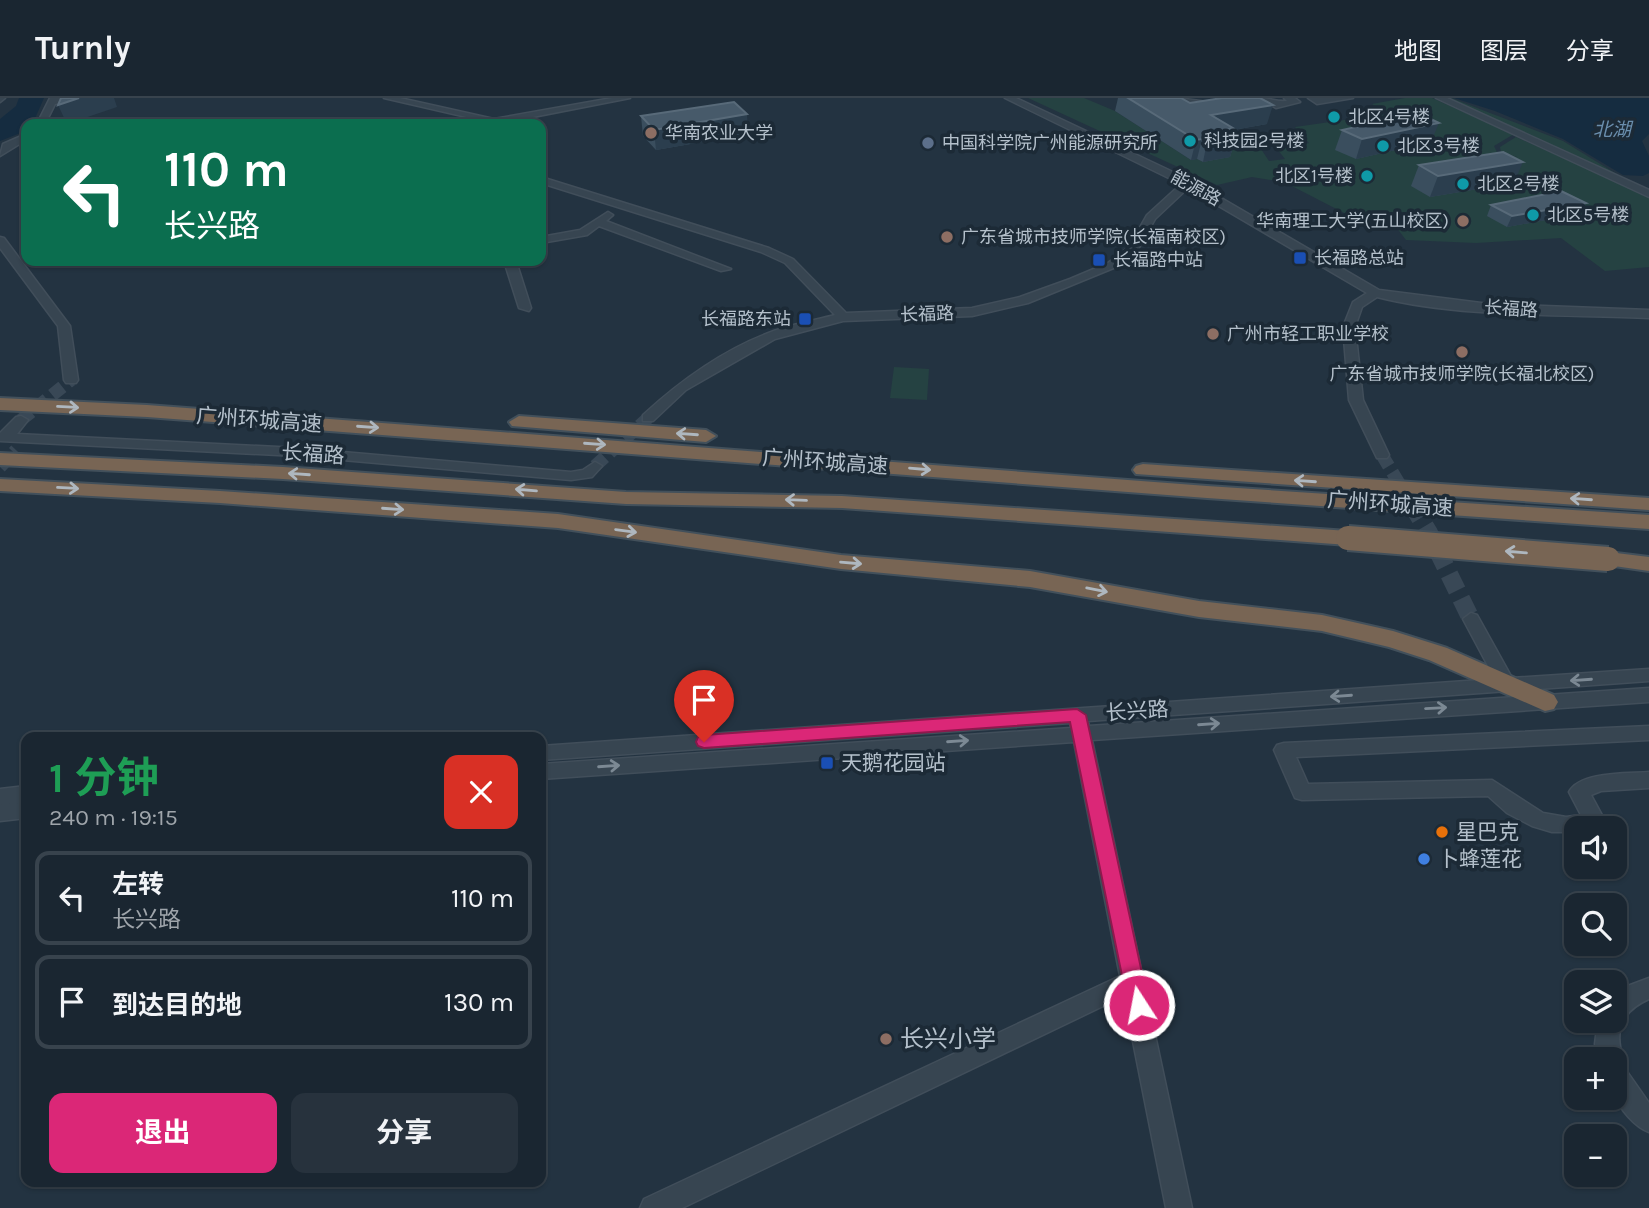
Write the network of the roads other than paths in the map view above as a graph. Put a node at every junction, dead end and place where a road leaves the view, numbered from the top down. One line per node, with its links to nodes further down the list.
1 (87, 98): 12 (street)
2 (388, 98): 15 (street)
3 (626, 98): 16 (street)
4 (1009, 98): 21 (street, 能源路)
5 (1144, 98): 13 (street)
6 (1263, 98): 7 (street)
7 (1288, 98)
8 (1312, 98): 9 (street)
9 (1338, 98): 10 (street)
10 (1349, 98)
11 (1440, 98): 22 (street)
12 (53, 100): 14 (street)
13 (1232, 105)
14 (44, 119)
15 (481, 119)
16 (510, 119)
17 (21, 138): 18 (street)
18 (2, 148)
19 (1649, 179): 22 (street)
20 (546, 182): 24 (street)
21 (1188, 183): 30 (street, 能源路); 33 (street, 长福路)
22 (1623, 183): 23 (street)
23 (1649, 194)
24 (622, 205): 25 (street); 33 (street)
25 (598, 222): 26 (street); 29 (street)
26 (546, 239)
27 (0, 240): 34 (street)
28 (512, 266): 31 (street)
29 (725, 269)
30 (1375, 293): 32 (street, 长福路); 41 (street)
31 (525, 308)
32 (1649, 314)
33 (843, 317): 37 (street, 长福路)
34 (71, 380)
35 (0, 388): 44 (highway, 广州环城高速, one-way to 35)
36 (0, 404): 46 (highway, 广州环城高速, one-way to 46)
37 (648, 418)
38 (21, 421): 39 (street)
39 (3, 437): 40 (street)
40 (14, 449): 42 (street, 长福路); 45 (highway, one-way to 40)
41 (1382, 455)
42 (596, 466)
43 (0, 485): 51 (highway, one-way to 51)
44 (1649, 504)
45 (939, 510): 47 (highway); 48 (highway, one-way to 45, bridge)
46 (1649, 522)
47 (1429, 533)
48 (1649, 561)
49 (1471, 619): 51 (street)
50 (1649, 675): 51 (street, 长兴路, one-way to 51)
51 (1507, 685): 53 (highway); 54 (street, 长兴路, one-way to 54)
52 (1649, 695): 53 (street, 长兴路)
53 (1545, 702): 54 (street, 长兴路, one-way to 53)
54 (1080, 724): 56 (street, 长兴路); 57 (street, 长兴路, one-way to 54); 63 (street)
55 (1649, 733): 58 (street)
56 (546, 753)
57 (546, 771)
58 (1649, 780)
59 (21, 795): 60 (street)
60 (0, 797)
61 (21, 811): 62 (street)
62 (0, 813)
63 (1134, 980): 68 (street); 69 (street)
64 (1649, 988): 65 (street)
65 (1627, 997)
66 (1627, 1091): 67 (street)
67 (1649, 1120)
68 (653, 1208)
69 (1179, 1208)

